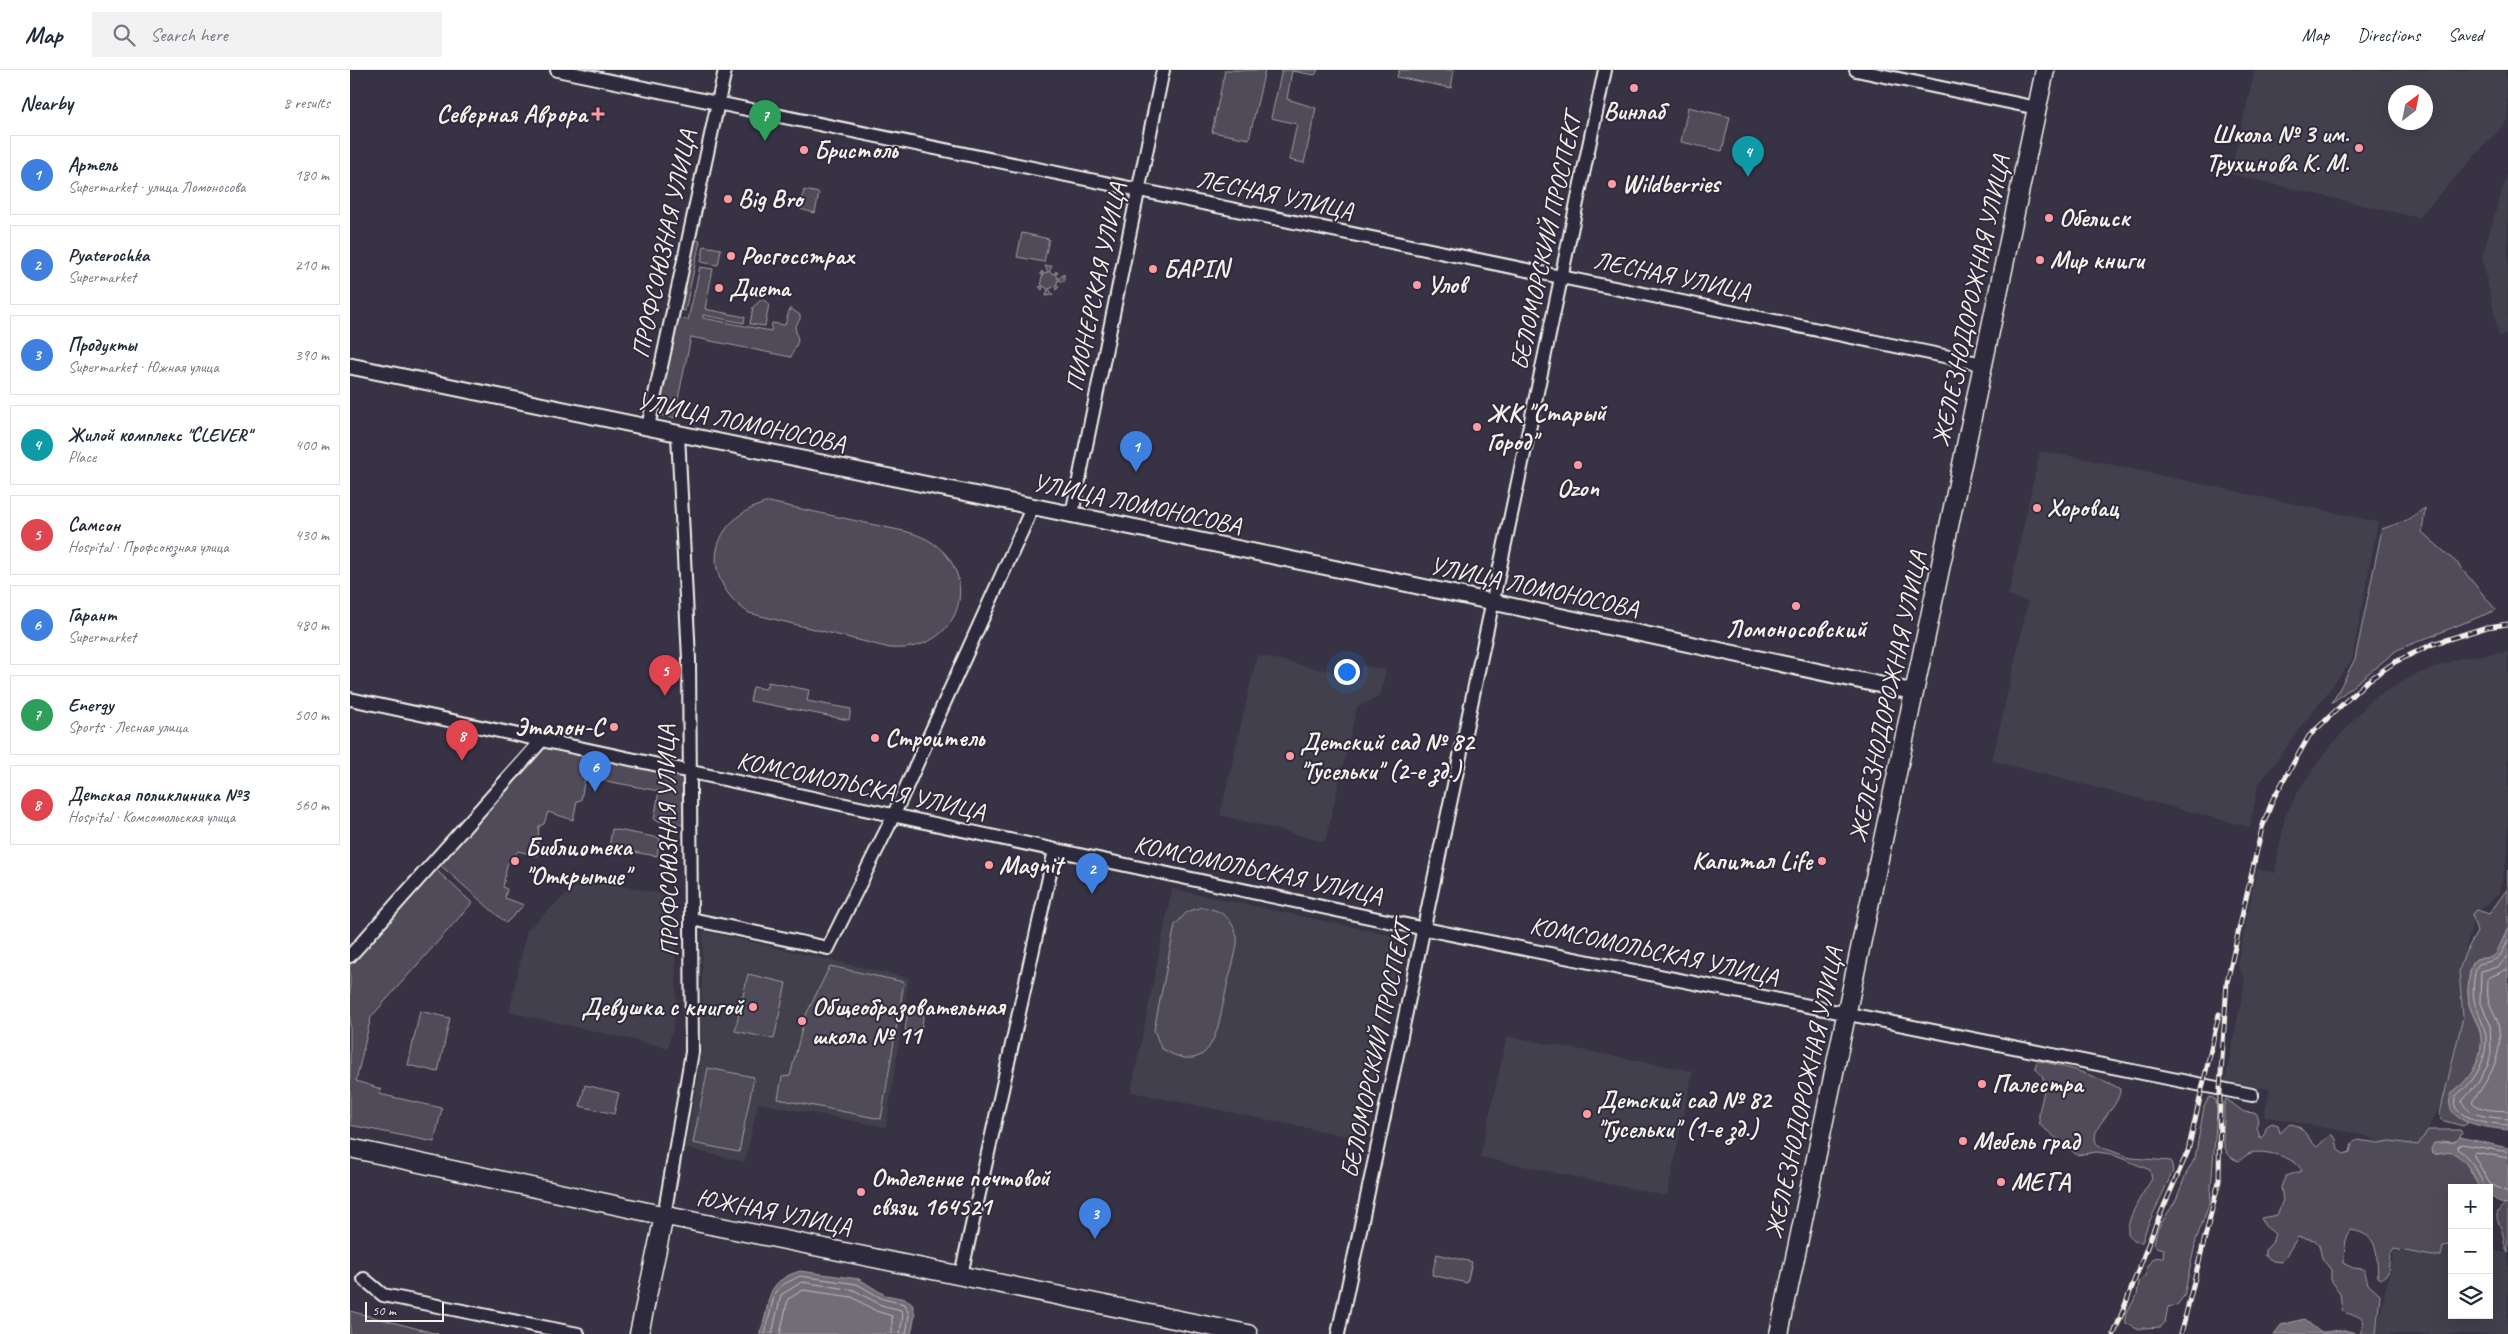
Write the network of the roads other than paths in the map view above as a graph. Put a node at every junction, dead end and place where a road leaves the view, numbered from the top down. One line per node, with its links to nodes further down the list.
1 (557, 70): 7 (street, ЛЕСНАЯ УЛИЦА)
2 (725, 70): 7 (street, ПРОФСОЮЗНАЯ УЛИЦА)
3 (1163, 70): 9 (street, ПИОНЕРСКАЯ УЛИЦА)
4 (1605, 70): 10 (street, БЕЛОМОРСКИЙ ПРОСПЕКТ)
5 (1856, 70): 8 (street)
6 (2045, 70): 8 (main road, ЖЕЛЕЗНОДОРОЖНАЯ УЛИЦА)
7 (718, 103): 9 (street, ЛЕСНАЯ УЛИЦА); 13 (street, ПРОФСОЮЗНАЯ УЛИЦА)
8 (2037, 108): 11 (main road, ЖЕЛЕЗНОДОРОЖНАЯ УЛИЦА)
9 (1139, 190): 10 (street, ЛЕСНАЯ УЛИЦА); 16 (street, ПИОНЕРСКАЯ УЛИЦА)
10 (1562, 277): 11 (street, ЛЕСНАЯ УЛИЦА); 17 (street, БЕЛОМОРСКИЙ ПРОСПЕКТ)
11 (1983, 364): 18 (main road, ЖЕЛЕЗНОДОРОЖНАЯ УЛИЦА)
12 (350, 366): 13 (street, УЛИЦА ЛОМОНОСОВА)
13 (648, 427): 14 (street, УЛИЦА ЛОМОНОСОВА)
14 (678, 434): 15 (street, УЛИЦА ЛОМОНОСОВА); 21 (street, ПРОФСОЮЗНАЯ УЛИЦА)
15 (1034, 506): 16 (street, УЛИЦА ЛОМОНОСОВА); 22 (street)
16 (1072, 514): 17 (street, УЛИЦА ЛОМОНОСОВА)
17 (1494, 602): 18 (street, УЛИЦА ЛОМОНОСОВА); 25 (street, БЕЛОМОРСКИЙ ПРОСПЕКТ)
18 (1914, 692): 27 (main road, ЖЕЛЕЗНОДОРОЖНАЯ УЛИЦА)
19 (350, 699): 20 (street, КОМСОМОЛЬСКАЯ УЛИЦА)
20 (543, 740): 21 (street, КОМСОМОЛЬСКАЯ УЛИЦА); 26 (street)
21 (688, 773): 22 (street, КОМСОМОЛЬСКАЯ УЛИЦА); 30 (street, ПРОФСОЮЗНАЯ УЛИЦА)
22 (892, 815): 23 (street, КОМСОМОЛЬСКАЯ УЛИЦА); 24 (street)
23 (1055, 850): 25 (street, КОМСОМОЛЬСКАЯ УЛИЦА); 31 (street)
24 (696, 920)
25 (1425, 929): 27 (street, КОМСОМОЛЬСКАЯ УЛИЦА); 36 (street, БЕЛОМОРСКИЙ ПРОСПЕКТ)
26 (350, 956)
27 (1846, 1013): 28 (street, КОМСОМОЛЬСКАЯ УЛИЦА); 37 (main road, ЖЕЛЕЗНОДОРОЖНАЯ УЛИЦА)
28 (2252, 1095)
29 (350, 1148): 30 (main road, ЮЖНАЯ УЛИЦА)
30 (664, 1216): 31 (main road, ЮЖНАЯ УЛИЦА); 34 (main road)
31 (961, 1275): 35 (main road, ЮЖНАЯ УЛИЦА)
32 (364, 1280): 33 (street)
33 (578, 1334)
34 (639, 1334)
35 (1248, 1334)
36 (1338, 1334)
37 (1779, 1334)

